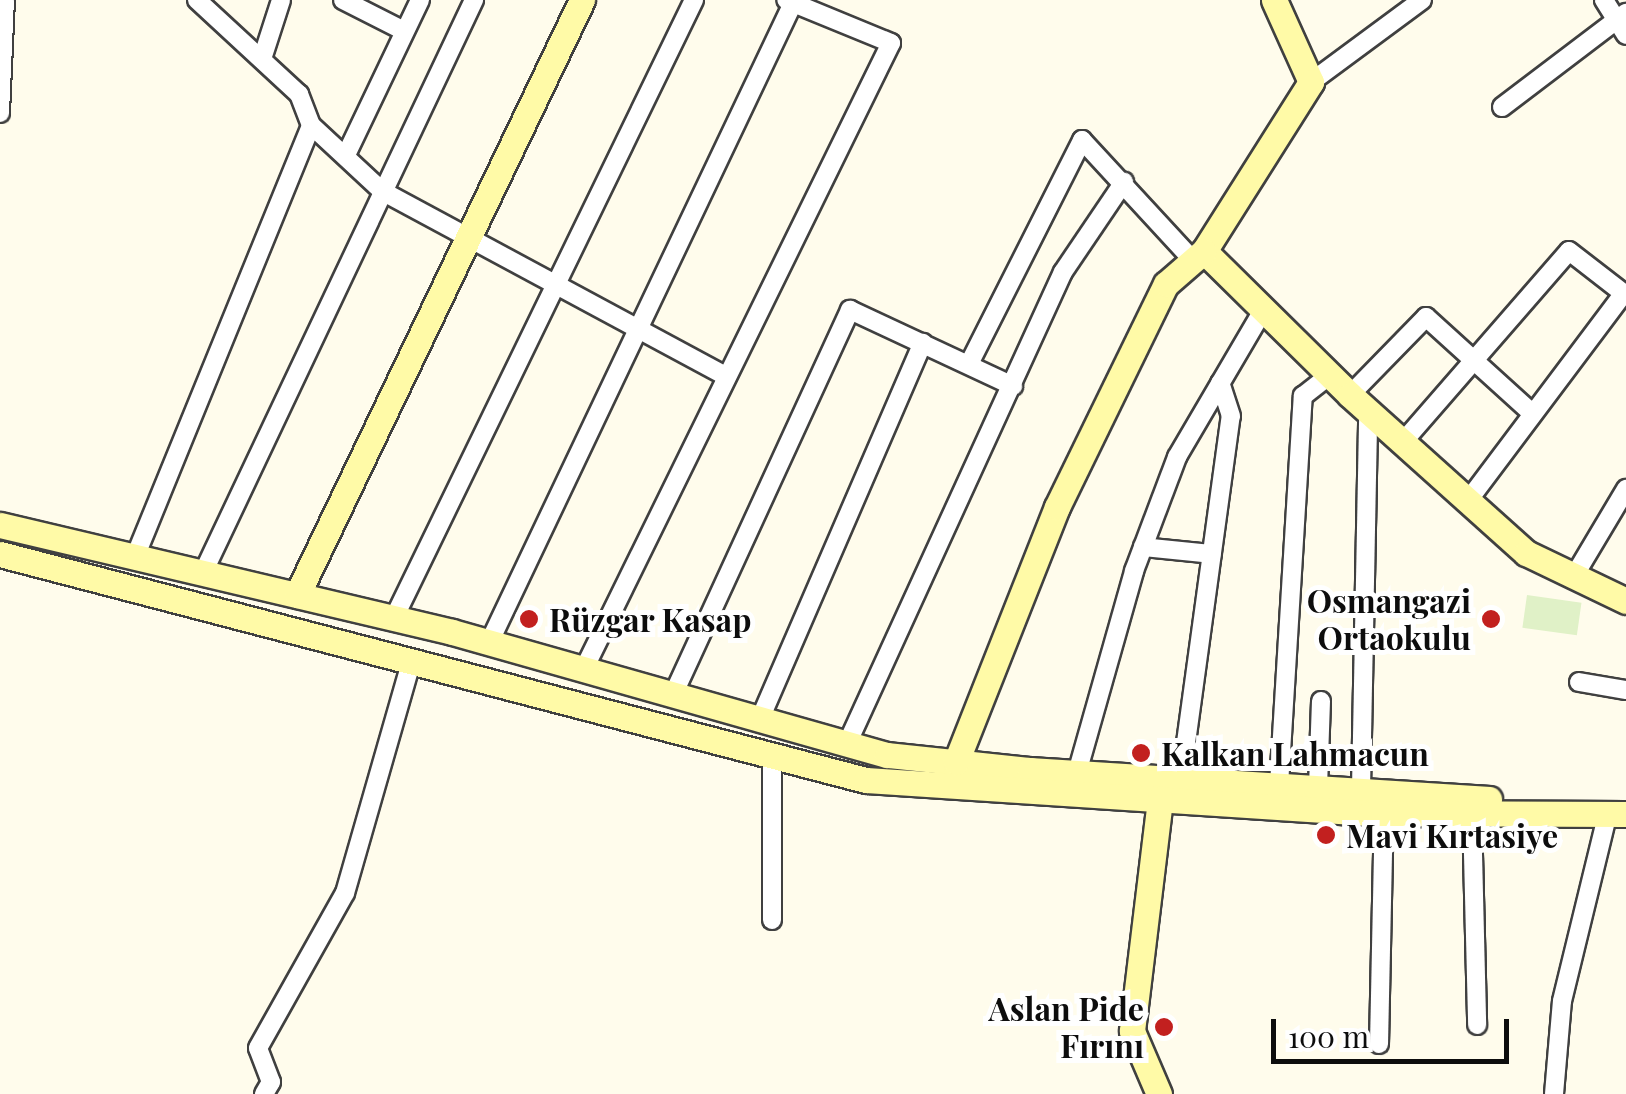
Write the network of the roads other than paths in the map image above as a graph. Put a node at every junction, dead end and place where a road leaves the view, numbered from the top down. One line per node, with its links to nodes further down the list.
1 (5, 0): 15 (street)
2 (197, 0): 16 (street)
3 (282, 0): 16 (street)
4 (344, 0): 14 (street)
5 (420, 0): 14 (street)
6 (474, 0): 23 (street)
7 (582, 0): 24 (main road)
8 (694, 0): 26 (street)
9 (1274, 0): 17 (main road)
10 (1604, 0): 13 (street)
11 (789, 2): 29 (street); 33 (street)
12 (1409, 4): 17 (street)
13 (1623, 22): 18 (street)
14 (404, 31): 21 (street)
15 (3, 44): 19 (street)
16 (262, 59): 20 (street)
17 (1312, 82): 25 (main road)
18 (1502, 108)
19 (0, 112)
20 (310, 125): 21 (street); 46 (street)
21 (346, 155): 23 (street)
22 (1124, 182): 25 (street); 32 (street); 36 (street)
23 (382, 191): 24 (street); 47 (street)
24 (469, 236): 26 (street); 49 (main road)
25 (1198, 255): 28 (main road); 62 (main road)
26 (558, 284): 29 (street); 51 (street)
27 (1625, 294): 31 (street); 38 (street)
28 (1262, 312): 34 (main road); 35 (street)
29 (638, 328): 33 (street); 52 (street)
30 (923, 343): 32 (street); 57 (street); 59 (street)
31 (1474, 363): 37 (street); 38 (street); 39 (street)
32 (969, 364): 36 (street)
33 (725, 376): 54 (street)
34 (1329, 376): 37 (main road); 65 (street)
35 (1220, 383): 43 (street); 45 (street)
36 (1013, 386): 60 (street)
37 (1359, 404): 39 (main road); 67 (street)
38 (1533, 414): 41 (street)
39 (1402, 443): 41 (main road)
40 (1626, 489): 48 (street)
41 (1467, 502): 48 (main road)
42 (0, 525): 46 (main road)
43 (1143, 547): 45 (street); 63 (street)
44 (0, 554): 53 (main road)
45 (1212, 554): 64 (street)
46 (134, 557): 47 (main road)
47 (203, 573): 49 (main road)
48 (1573, 578): 50 (main road)
49 (297, 596): 51 (main road)
50 (1626, 601)
51 (394, 618): 52 (main road)
52 (489, 643): 54 (main road)
53 (412, 660): 61 (main road); 75 (street)
54 (584, 670): 57 (main road)
55 (1579, 682): 56 (street)
56 (1626, 690)
57 (673, 695): 59 (main road)
58 (1321, 701): 66 (street)
59 (760, 719): 60 (main road)
60 (847, 744): 62 (main road)
61 (772, 755): 68 (main road); 72 (street)
62 (956, 762): 63 (main road)
63 (1078, 773): 64 (main road)
64 (1181, 779): 65 (main road)
65 (1279, 785): 66 (main road)
66 (1318, 787): 67 (main road)
67 (1362, 789): 71 (main road)
68 (1160, 799): 69 (main road); 76 (main road)
69 (1384, 813): 70 (main road); 74 (street)
70 (1472, 813): 71 (main road); 73 (street)
71 (1617, 813): 77 (street)
72 (772, 920)
73 (1477, 1025)
74 (1379, 1044)
75 (264, 1094)
76 (1159, 1094)
77 (1554, 1094)

